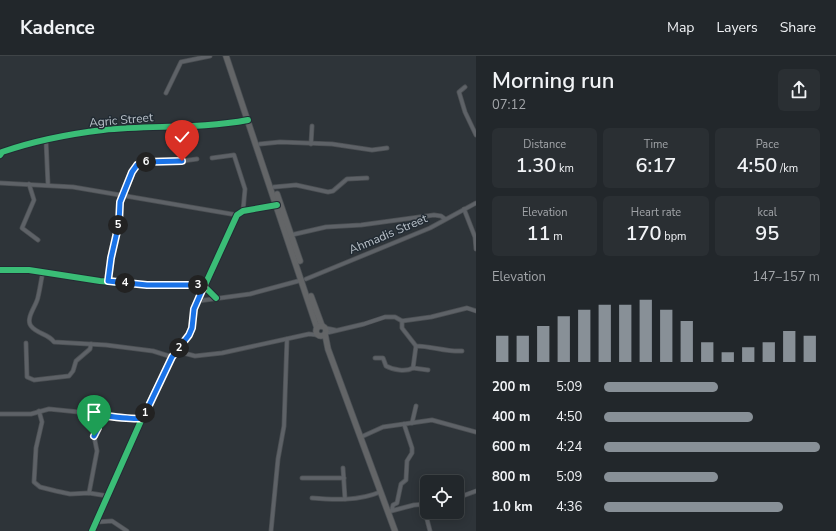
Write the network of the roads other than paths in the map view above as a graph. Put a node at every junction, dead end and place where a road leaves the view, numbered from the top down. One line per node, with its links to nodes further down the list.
1 (210, 56): 5 (street)
2 (226, 56): 6 (highway)
3 (230, 56): 6 (highway)
4 (465, 87): 8 (street)
5 (166, 93)
6 (250, 120): 9 (street, Agric Street); 10 (highway); 23 (highway)
7 (312, 126): 11 (street)
8 (476, 135)
9 (46, 140): 13 (street, Agric Street); 19 (street)
10 (260, 144): 11 (street); 20 (highway)
11 (311, 144): 12 (street)
12 (387, 148)
13 (0, 155)
14 (212, 158): 25 (street)
15 (196, 159): 21 (street)
16 (367, 178): 20 (street)
17 (0, 183): 18 (street)
18 (29, 184): 19 (street); 29 (street)
19 (48, 185): 21 (street)
20 (274, 186): 28 (highway)
21 (122, 195): 26 (street); 34 (street)
22 (476, 203): 24 (street, Ahmadis Street)
23 (277, 205): 25 (street); 33 (highway)
24 (464, 209): 27 (street, Ahmadis Street); 30 (street)
25 (243, 210): 26 (street)
26 (237, 215): 35 (street)
27 (445, 219): 28 (street); 33 (street, Ahmadis Street)
28 (291, 235): 33 (highway)
29 (38, 240)
30 (476, 249)
31 (0, 270): 32 (street)
32 (43, 272): 34 (street); 43 (street)
33 (304, 280): 36 (street, Ahmadis Street); 40 (highway)
34 (108, 281): 35 (street)
35 (204, 286): 36 (street); 37 (street)
36 (216, 298): 37 (street, Ahmadis Street)
37 (198, 301): 45 (street)
38 (476, 311): 39 (street)
39 (402, 321): 40 (street); 44 (street)
40 (321, 331): 41 (street); 59 (highway)
41 (287, 339): 45 (street); 76 (street)
42 (26, 343): 43 (street)
43 (91, 344): 47 (street)
44 (416, 346): 46 (street); 49 (street)
45 (176, 351): 47 (street)
46 (462, 352)
47 (172, 357): 55 (street)
48 (375, 358): 49 (street)
49 (414, 368): 50 (street)
50 (428, 370)
51 (416, 406): 56 (street)
52 (39, 411): 53 (street); 54 (street); 65 (street)
53 (0, 414)
54 (98, 415): 55 (street); 65 (street)
55 (143, 418): 67 (street)
56 (412, 423): 57 (street); 58 (street)
57 (404, 424): 59 (street); 71 (street)
58 (476, 432)
59 (361, 437): 64 (highway)
60 (343, 468): 62 (street)
61 (302, 478): 62 (street)
62 (344, 478): 69 (street)
63 (476, 491): 66 (street)
64 (380, 492): 69 (street); 71 (highway)
65 (89, 493): 67 (street)
66 (464, 495)
67 (108, 496): 73 (street)
68 (312, 498): 69 (street)
69 (345, 499)
70 (420, 505): 71 (street)
71 (390, 511): 77 (highway)
72 (428, 519): 78 (street)
73 (97, 522): 74 (street); 75 (street)
74 (92, 531)
75 (127, 531)
76 (271, 531)
77 (395, 531)
78 (430, 531)

